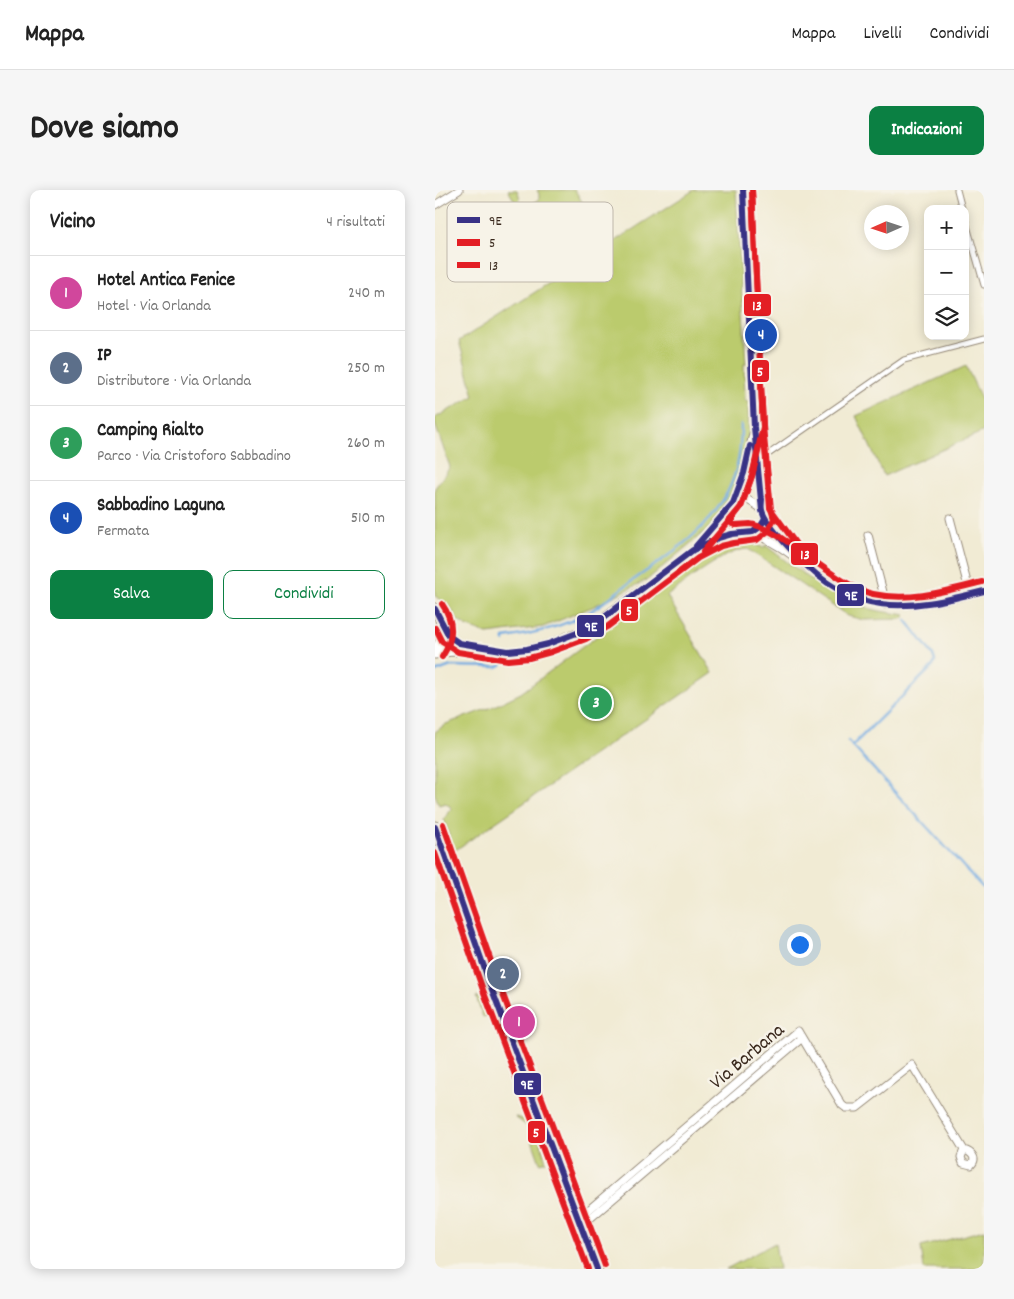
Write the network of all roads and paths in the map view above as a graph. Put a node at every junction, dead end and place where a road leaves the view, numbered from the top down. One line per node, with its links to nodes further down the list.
1 (459, 190): 4 (street)
2 (743, 190): 9 (street)
3 (957, 190): 5 (street)
4 (435, 205)
5 (961, 205)
6 (969, 233): 7 (street)
7 (984, 285)
8 (984, 339): 10 (street)
9 (754, 427): 10 (street); 11 (street)
10 (757, 462): 12 (street)
11 (733, 503): 12 (street); 13 (street)
12 (763, 513): 15 (street); 19 (street)
13 (723, 516): 16 (street); 18 (street)
14 (950, 518): 21 (street)
15 (750, 533): 16 (street); 19 (street)
16 (732, 534): 18 (street)
17 (868, 535): 22 (street)
18 (693, 550): 25 (street)
19 (799, 560): 22 (street)
20 (984, 591): 21 (street)
21 (970, 594): 22 (street)
22 (885, 605)
23 (435, 609): 24 (main road)
24 (443, 629): 25 (street); 26 (main road)
25 (508, 651): 26 (street)
26 (435, 653)
27 (435, 827): 29 (main road)
28 (963, 1150): 29 (street, Via Barbana)
29 (579, 1223): 30 (main road)
30 (597, 1269)

